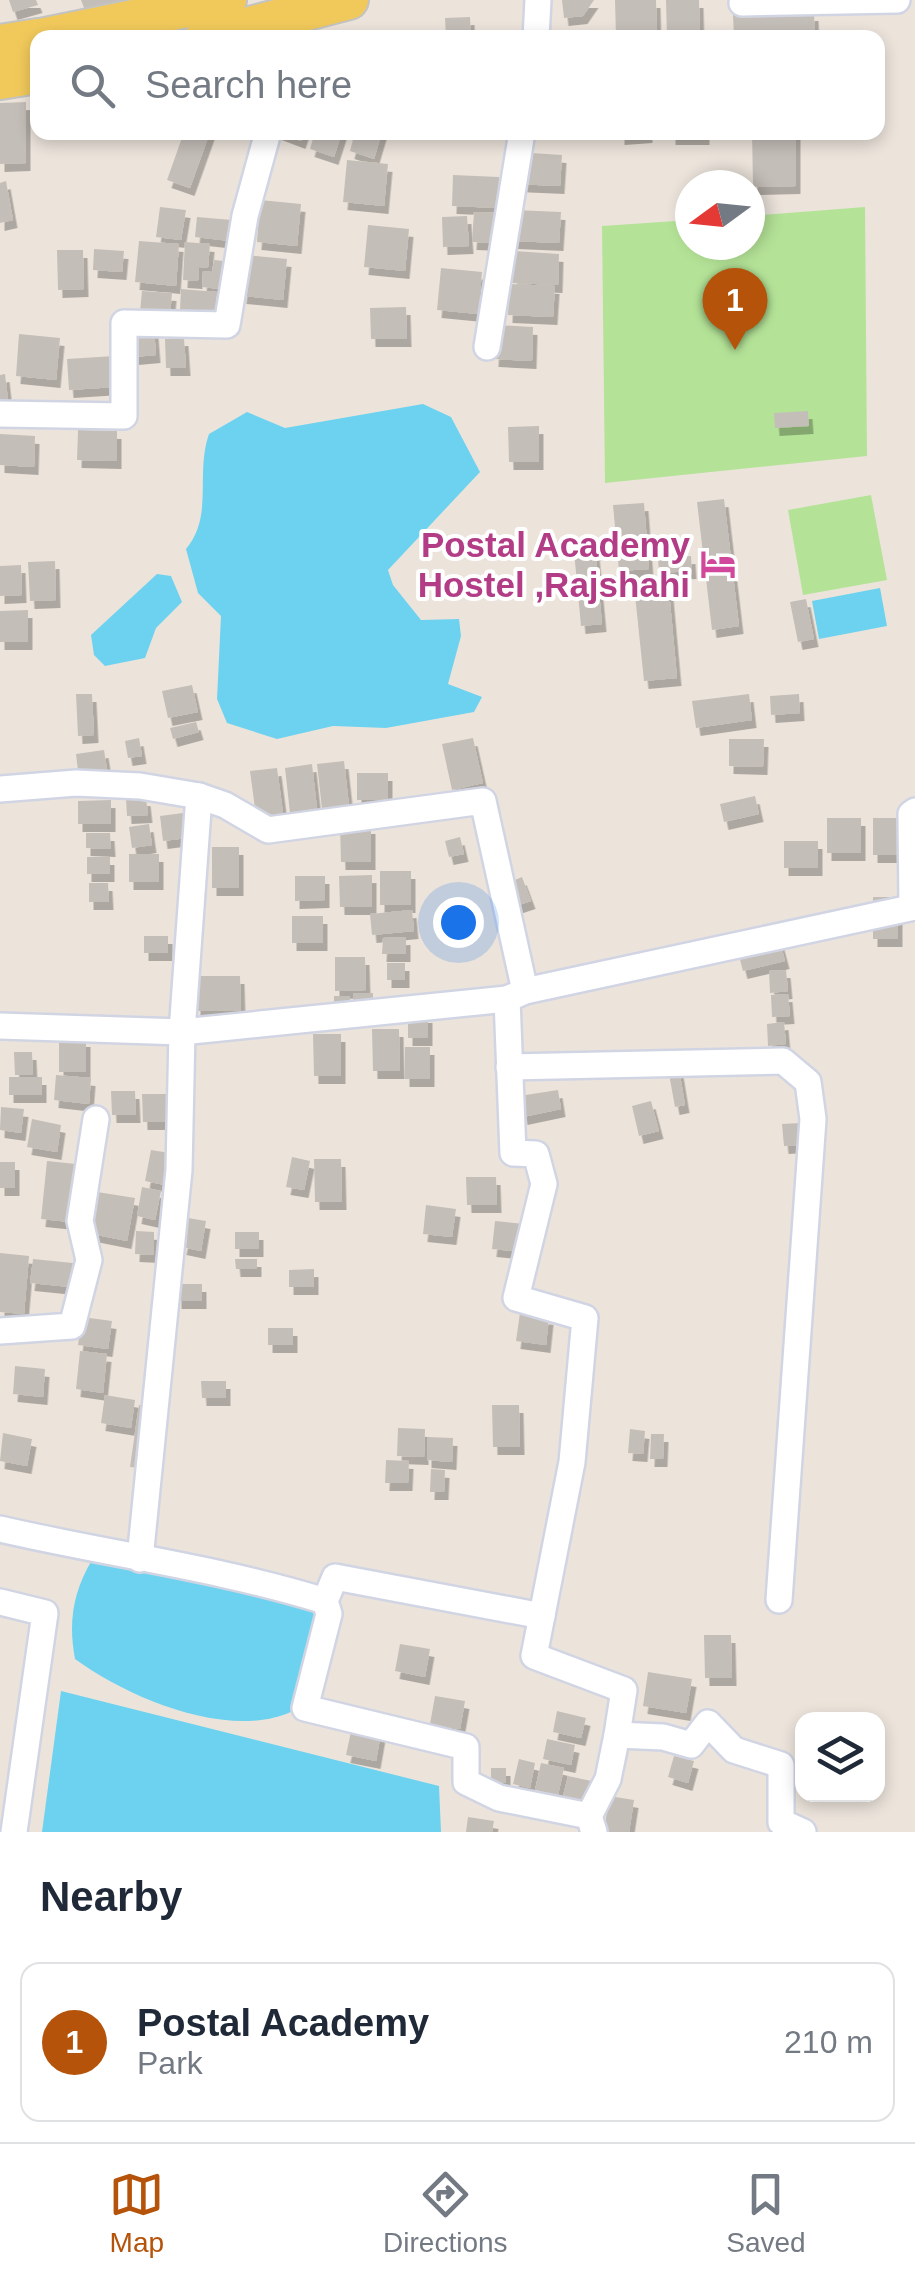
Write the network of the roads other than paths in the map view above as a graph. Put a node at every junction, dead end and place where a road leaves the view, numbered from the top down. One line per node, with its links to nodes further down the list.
1 (227, 0): 7 (main road)
2 (350, 0): 6 (main road)
3 (538, 0): 9 (street)
4 (896, 0): 5 (street)
5 (742, 3)
6 (298, 26): 8 (main road)
7 (79, 30)
8 (267, 30)
9 (536, 30)
10 (30, 39): 11 (main road)
11 (0, 44)
12 (30, 75): 13 (main road)
13 (0, 80)
14 (266, 140): 17 (street)
15 (521, 140): 16 (street)
16 (488, 347)
17 (0, 414)
18 (0, 788): 19 (street)
19 (198, 796): 22 (street); 24 (street)
20 (915, 811): 21 (street)
21 (914, 907): 22 (street)
22 (516, 995): 24 (street); 25 (street)
23 (0, 1026): 24 (street)
24 (182, 1032): 29 (street)
25 (509, 1068): 30 (street); 33 (street)
26 (96, 1120): 27 (street)
27 (0, 1332)
28 (0, 1529): 29 (street)
29 (140, 1559): 31 (street)
30 (779, 1600)
31 (325, 1601): 33 (street); 35 (street)
32 (0, 1602): 36 (street)
33 (542, 1616): 34 (street)
34 (617, 1734): 35 (street); 37 (street)
35 (592, 1824)
36 (14, 1832)
37 (803, 1832)

